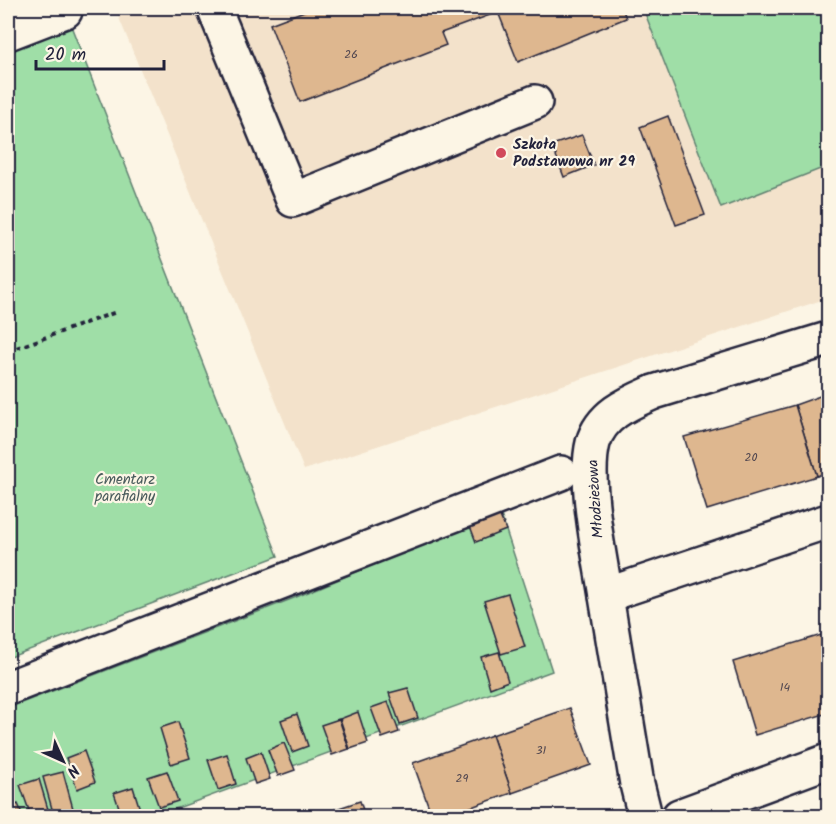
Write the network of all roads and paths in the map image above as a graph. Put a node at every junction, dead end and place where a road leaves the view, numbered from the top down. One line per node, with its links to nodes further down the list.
1 (214, 8): 4 (street)
2 (65, 11): 3 (street)
3 (8, 33)
4 (535, 102)
5 (116, 312): 7 (path)
6 (828, 339): 10 (street, Młodzieżowa)
7 (8, 351)
8 (561, 473): 11 (street)
9 (828, 521): 10 (street)
10 (606, 596): 13 (street, Młodzieżowa)
11 (8, 688)
12 (828, 761): 14 (street)
13 (645, 816)
14 (679, 816)

